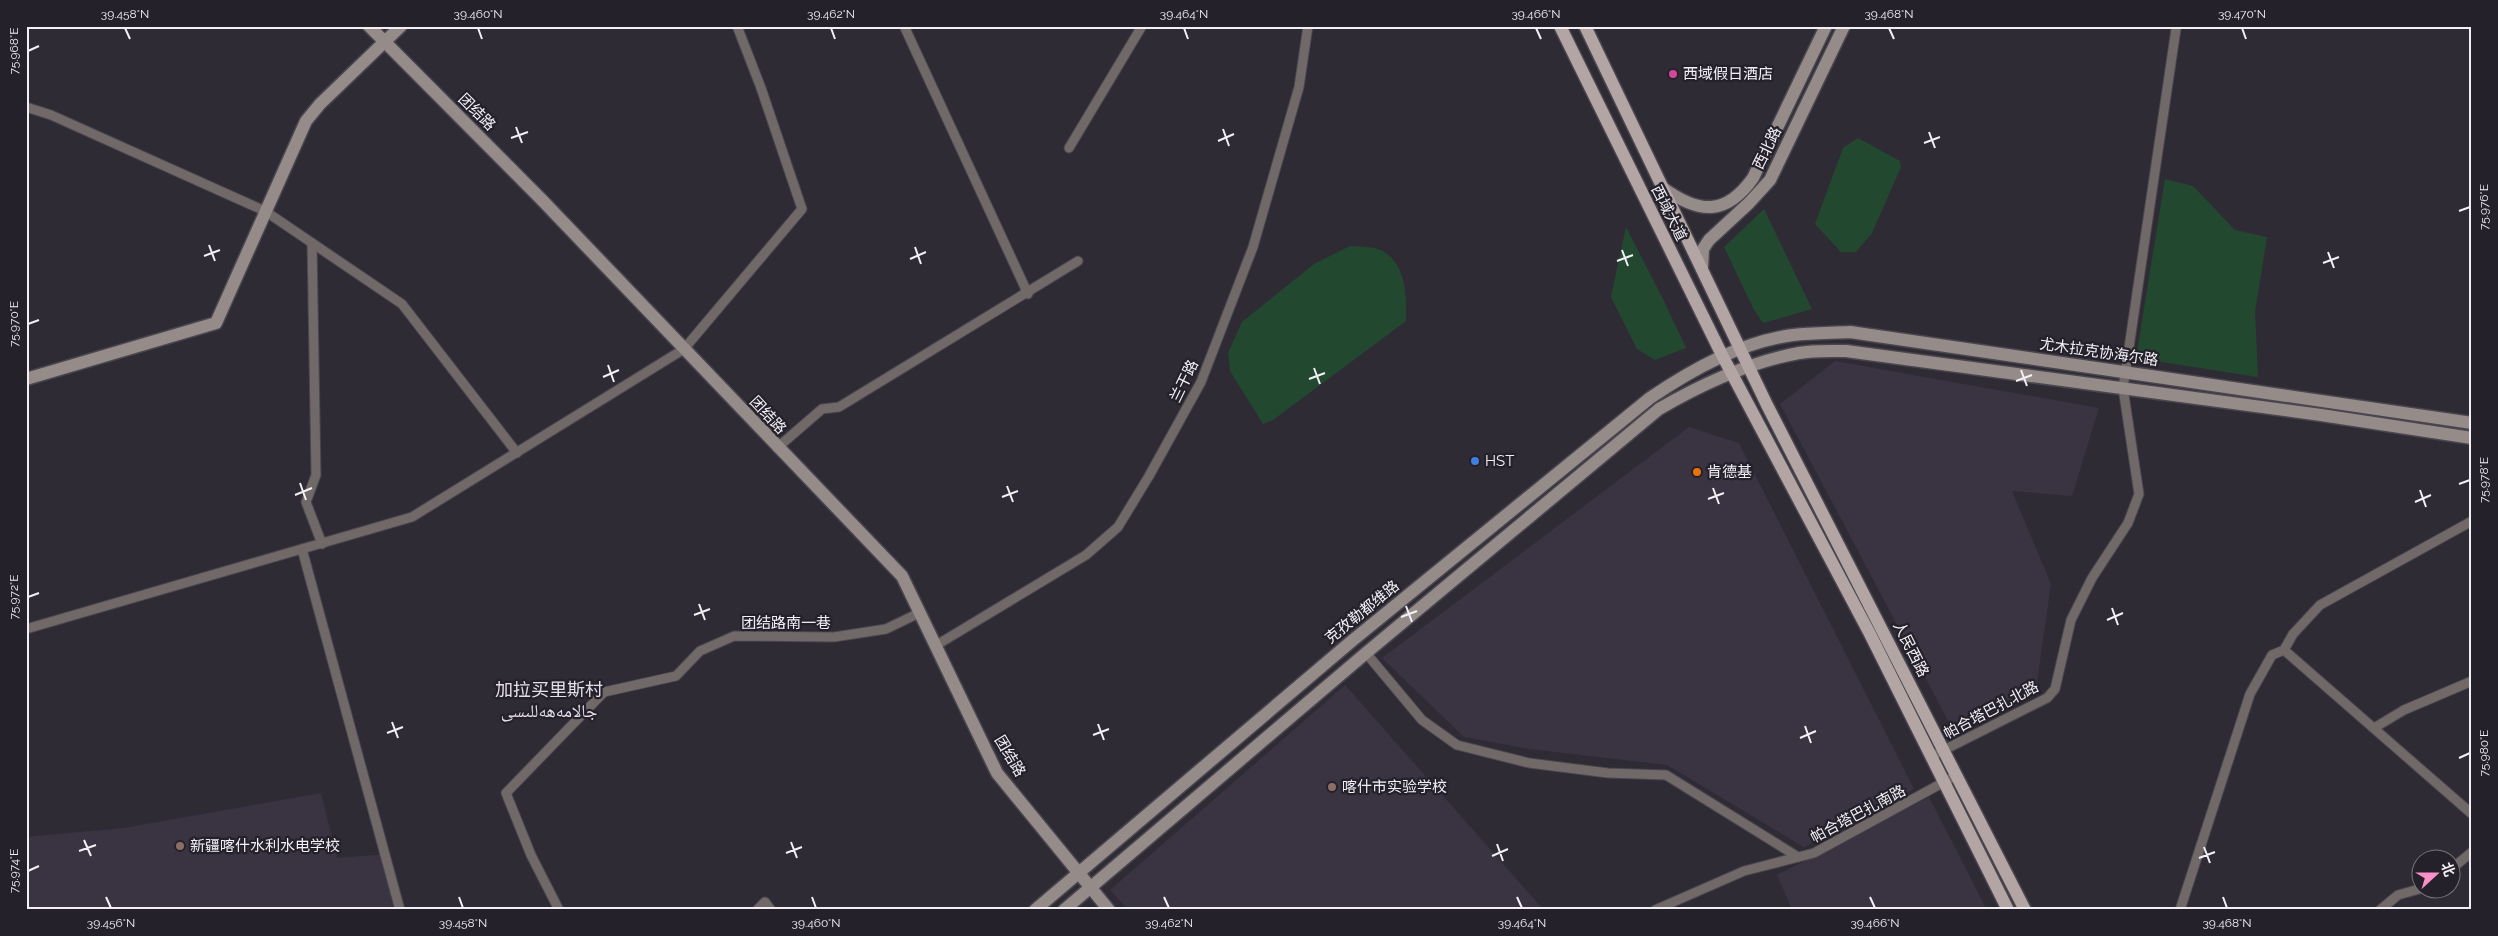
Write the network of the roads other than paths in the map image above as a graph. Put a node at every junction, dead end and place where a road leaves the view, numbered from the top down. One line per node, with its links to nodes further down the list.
1 (368, 26): 12 (main road, 团结路)
2 (401, 26): 12 (main road)
3 (738, 26): 22 (street)
4 (907, 26): 20 (street)
5 (1142, 26): 14 (street)
6 (1308, 26): 40 (street, 兰干路)
7 (1560, 26): 23 (main road, 西域大道)
8 (1585, 26): 15 (main road, 西域大道)
9 (1826, 26): 15 (main road, 西北路)
10 (1844, 26): 19 (main road, 西北路)
11 (2177, 27): 25 (street, 帕合塔巴扎北路)
12 (384, 42): 16 (main road); 22 (main road, 团结路)
13 (26, 107): 16 (street)
14 (1069, 148)
15 (1663, 188): 19 (main road, 西域大道)
16 (265, 211): 17 (street); 27 (main road)
17 (312, 243): 34 (street); 36 (street)
18 (1078, 261): 20 (street)
19 (1702, 268): 21 (main road, 西域大道)
20 (1028, 294): 33 (street)
21 (1741, 349): 23 (main road, 尤木拉克协海尔路); 24 (main road, 西域大道); 25 (main road, 尤木拉克协海尔路)
22 (684, 350): 33 (main road, 团结路); 34 (street)
23 (1723, 357): 26 (main road, 西域大道); 53 (main road, 克孜勒都维路)
24 (1749, 367): 26 (main road); 28 (main road); 29 (main road, 西域大道)
25 (2124, 372): 28 (street, 帕合塔巴扎北路); 31 (main road, 尤木拉克协海尔路)
26 (1731, 373): 30 (main road, 西域大道); 42 (main road)
27 (26, 379)
28 (2123, 388): 32 (main road); 45 (street, 帕合塔巴扎北路)
29 (1767, 405): 45 (main road, 人民西路)
30 (1752, 413): 46 (main road, 人民西路)
31 (2472, 423)
32 (2472, 438)
33 (777, 448): 38 (main road, 团结路)
34 (517, 453): 36 (street)
35 (2472, 521): 41 (street)
36 (322, 544): 37 (street)
37 (302, 549): 39 (street); 56 (street)
38 (920, 613): 40 (main road, 团结路); 57 (street, 团结路南一巷)
39 (26, 628)
40 (935, 646): 53 (main road, 团结路)
41 (2284, 650): 44 (street); 66 (street)
42 (1366, 653): 51 (street); 54 (main road)
43 (2472, 680): 44 (street)
44 (2374, 728): 49 (street)
45 (1945, 750): 46 (street, 帕合塔巴扎北路); 47 (main road, 人民西路)
46 (1931, 757): 48 (main road, 人民西路)
47 (1957, 775): 48 (street, 帕合塔巴扎南路); 65 (main road, 人民西路)
48 (1944, 782): 51 (street, 帕合塔巴扎南路); 64 (main road, 人民西路)
49 (2472, 814)
50 (2472, 852): 52 (street)
51 (1798, 857): 63 (street, 帕合塔巴扎南路)
52 (2460, 862)
53 (1078, 874): 54 (main road, 团结路); 60 (main road, 克孜勒都维路)
54 (1090, 888): 61 (main road); 62 (main road, 团结路)
55 (2410, 892): 67 (street)
56 (400, 910)
57 (559, 910)
58 (757, 910): 59 (street)
59 (771, 910)
60 (1035, 910)
61 (1064, 910)
62 (1109, 910)
63 (1655, 910)
64 (2008, 910)
65 (2025, 910)
66 (2180, 910)
67 (2380, 910)

